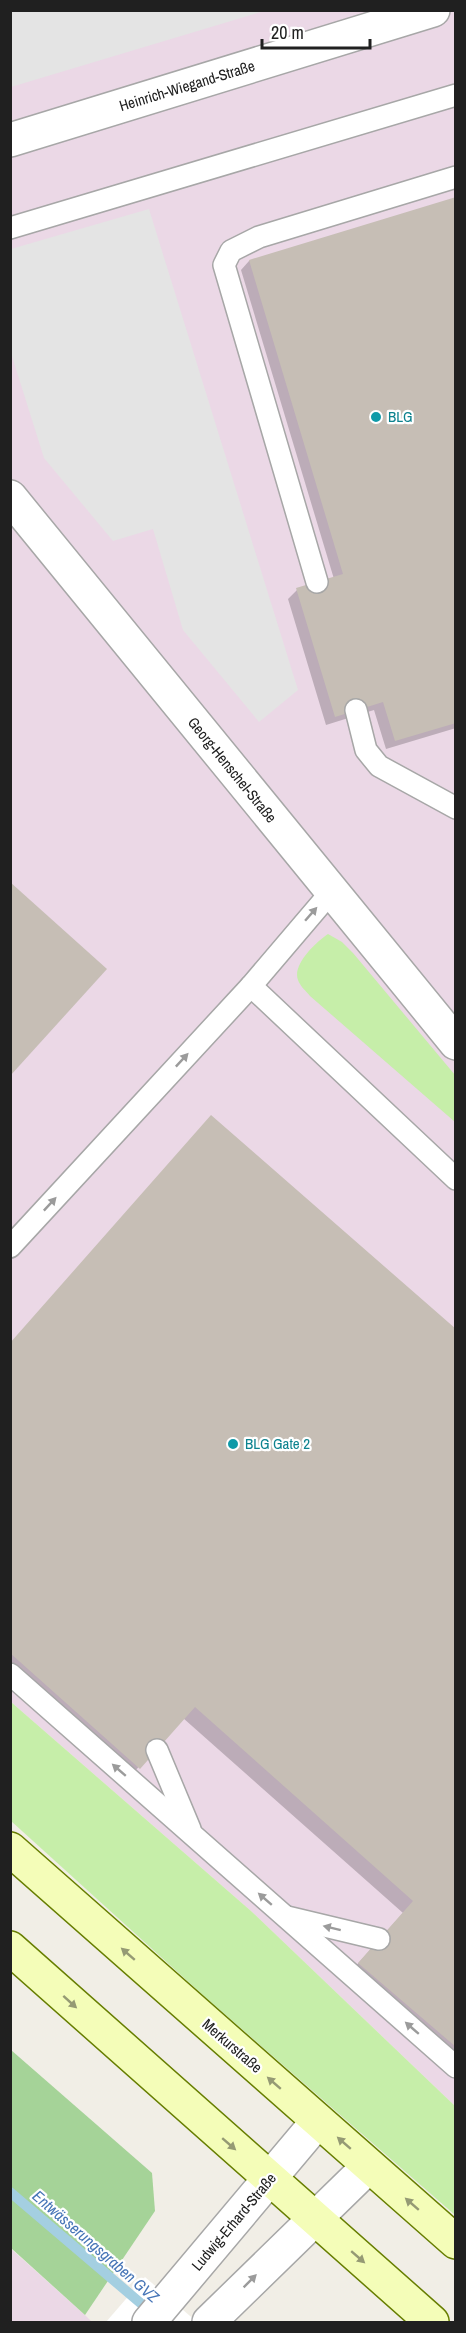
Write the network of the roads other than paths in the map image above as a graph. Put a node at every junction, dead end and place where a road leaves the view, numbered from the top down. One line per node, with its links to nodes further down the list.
1 (432, 10): 3 (street, Heinrich-Wiegand-Straße)
2 (456, 95): 5 (lane)
3 (10, 140)
4 (456, 177): 7 (lane)
5 (10, 228)
6 (10, 496): 10 (street, Georg-Henschel-Straße)
7 (317, 582)
8 (356, 710): 9 (lane)
9 (456, 808)
10 (331, 892): 11 (lane, one-way to 10); 12 (street, Georg-Henschel-Straße)
11 (251, 986): 13 (lane); 14 (lane, one-way to 11)
12 (456, 1043)
13 (456, 1179)
14 (10, 1247)
15 (10, 1674): 17 (lane, one-way to 15)
16 (156, 1750): 17 (lane)
17 (193, 1835): 19 (lane, one-way to 17)
18 (10, 1849): 23 (street, Merkurstraße, one-way to 18)
19 (284, 1916): 20 (lane, one-way to 19); 22 (lane, one-way to 19)
20 (379, 1939)
21 (10, 1948): 25 (street, one-way to 25)
22 (456, 2067)
23 (318, 2121): 24 (street, Merkurstraße, one-way to 23); 25 (street, Ludwig-Erhard-Straße)
24 (369, 2166): 26 (street); 27 (street, Merkurstraße, one-way to 24)
25 (269, 2179): 26 (street); 28 (street, Ludwig-Erhard-Straße)
26 (314, 2218): 29 (street, one-way to 26); 30 (street, one-way to 30)
27 (456, 2242)
28 (159, 2311)
29 (209, 2322)
30 (432, 2322)

